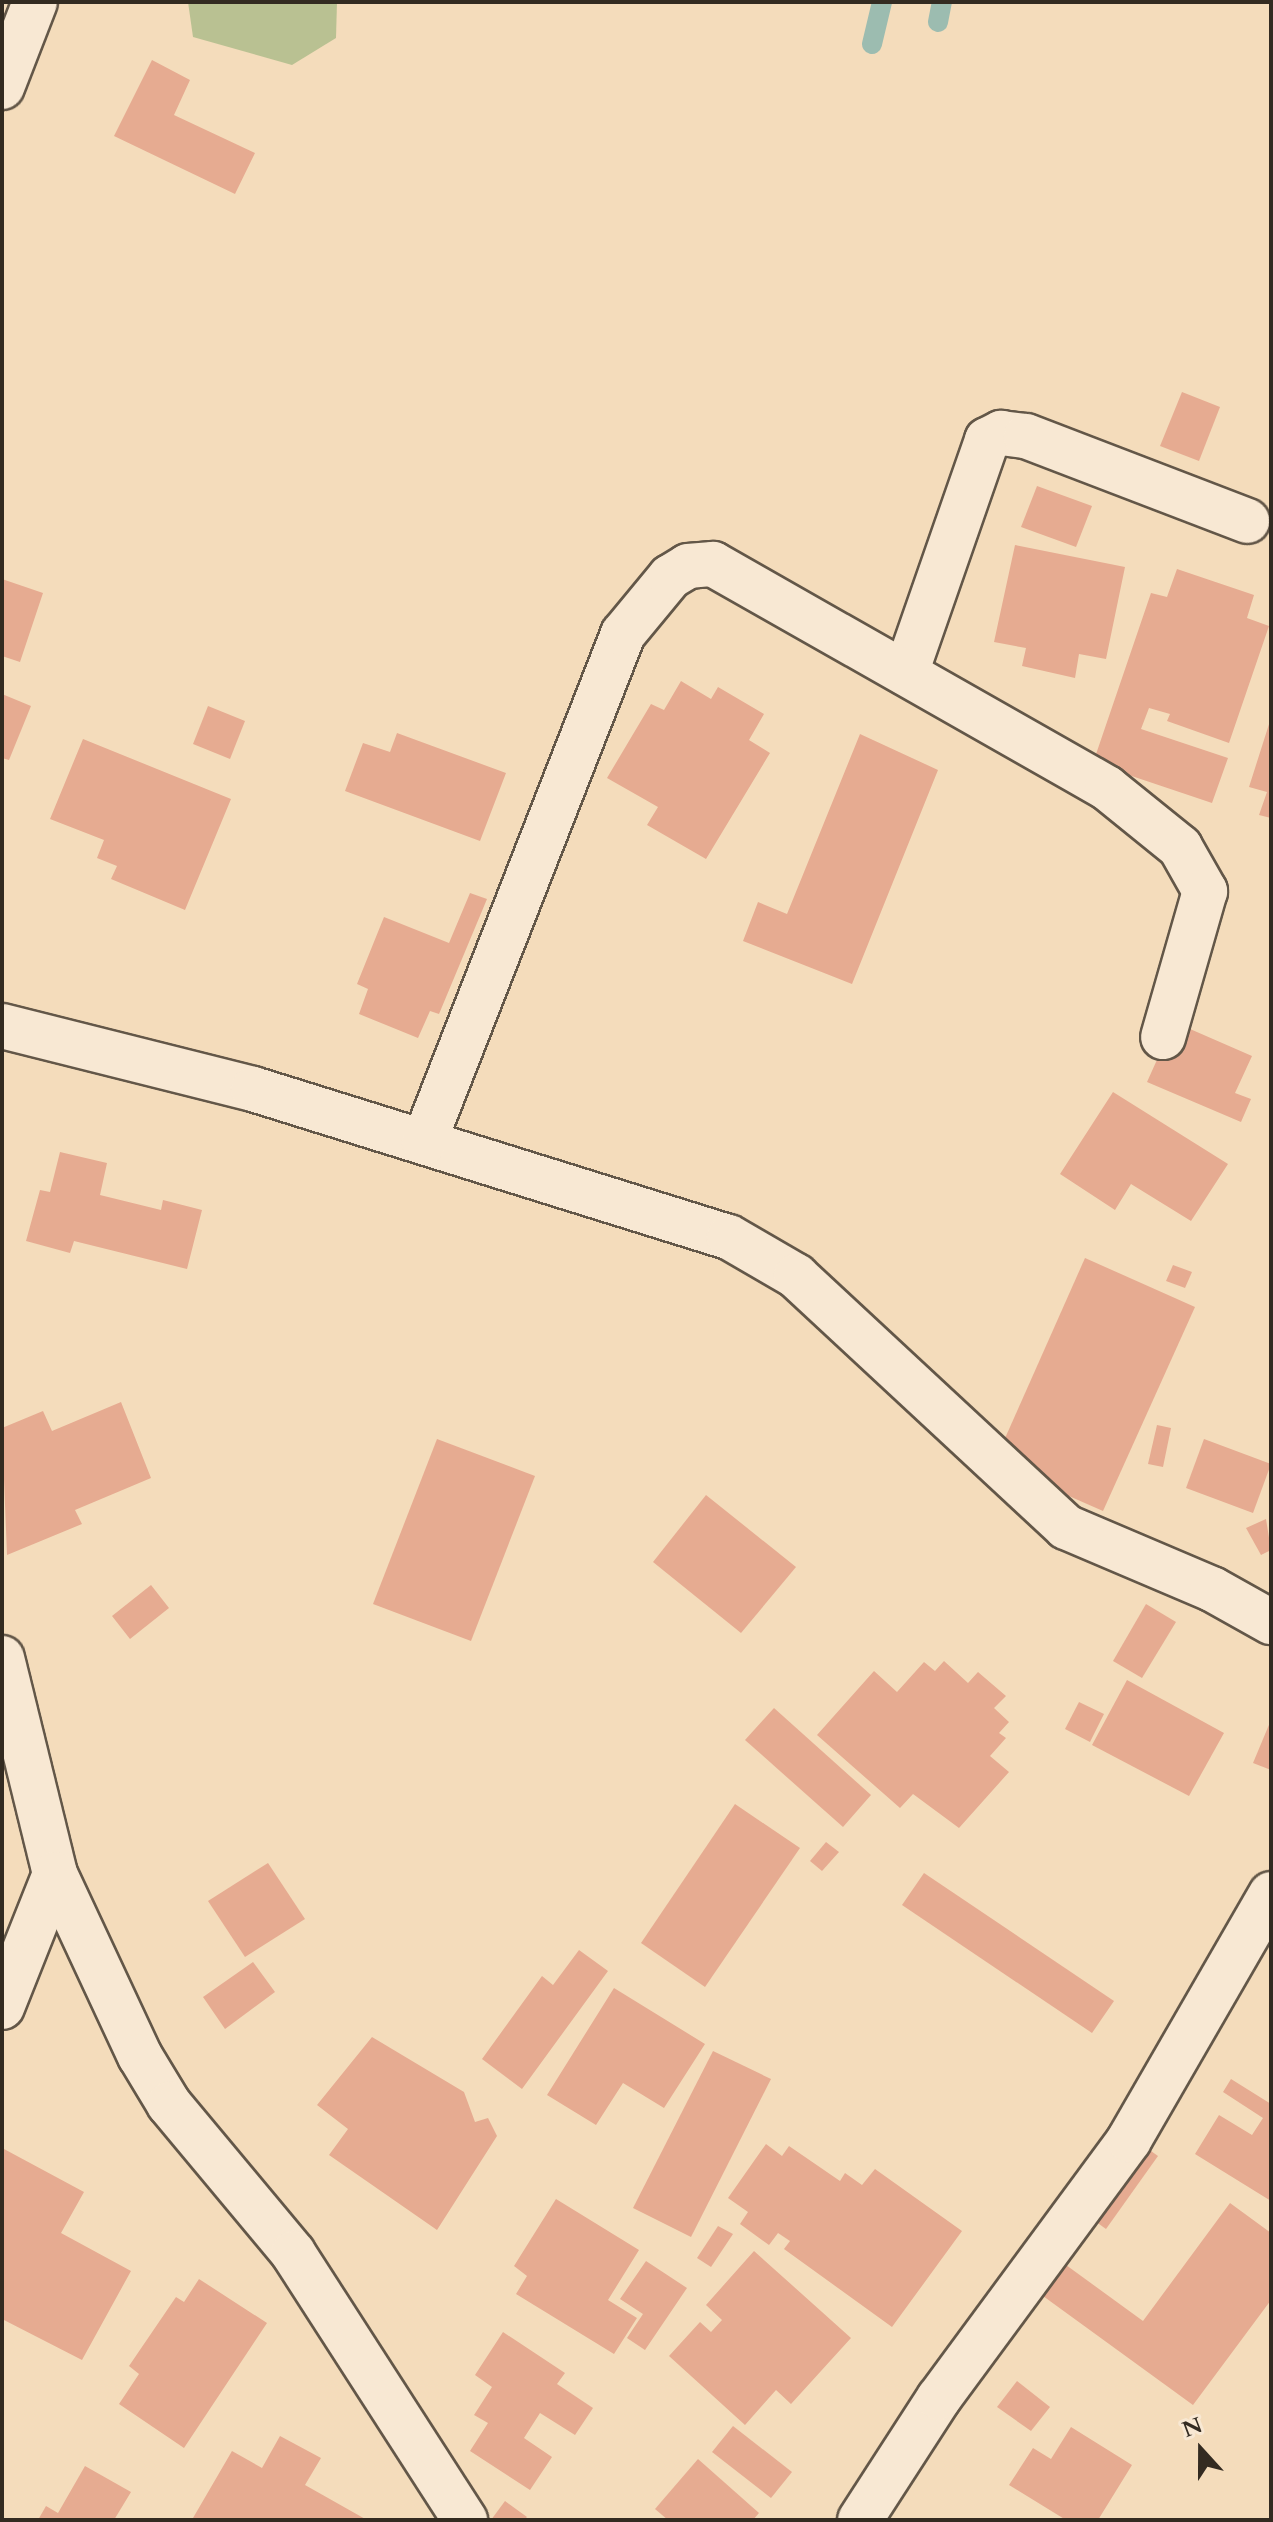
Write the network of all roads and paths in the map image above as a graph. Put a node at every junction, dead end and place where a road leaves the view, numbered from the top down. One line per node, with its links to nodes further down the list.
1 (35, 2): 2 (street)
2 (2, 87)
3 (1247, 521): 4 (street)
4 (906, 673): 6 (street); 7 (street)
5 (2, 1026): 7 (street)
6 (1163, 1037)
7 (424, 1142): 8 (street)
8 (1271, 1622)
9 (2, 1658): 10 (street)
10 (55, 1874): 12 (street); 13 (street)
11 (1271, 1894): 14 (street)
12 (2, 2007)
13 (465, 2520)
14 (860, 2520)

